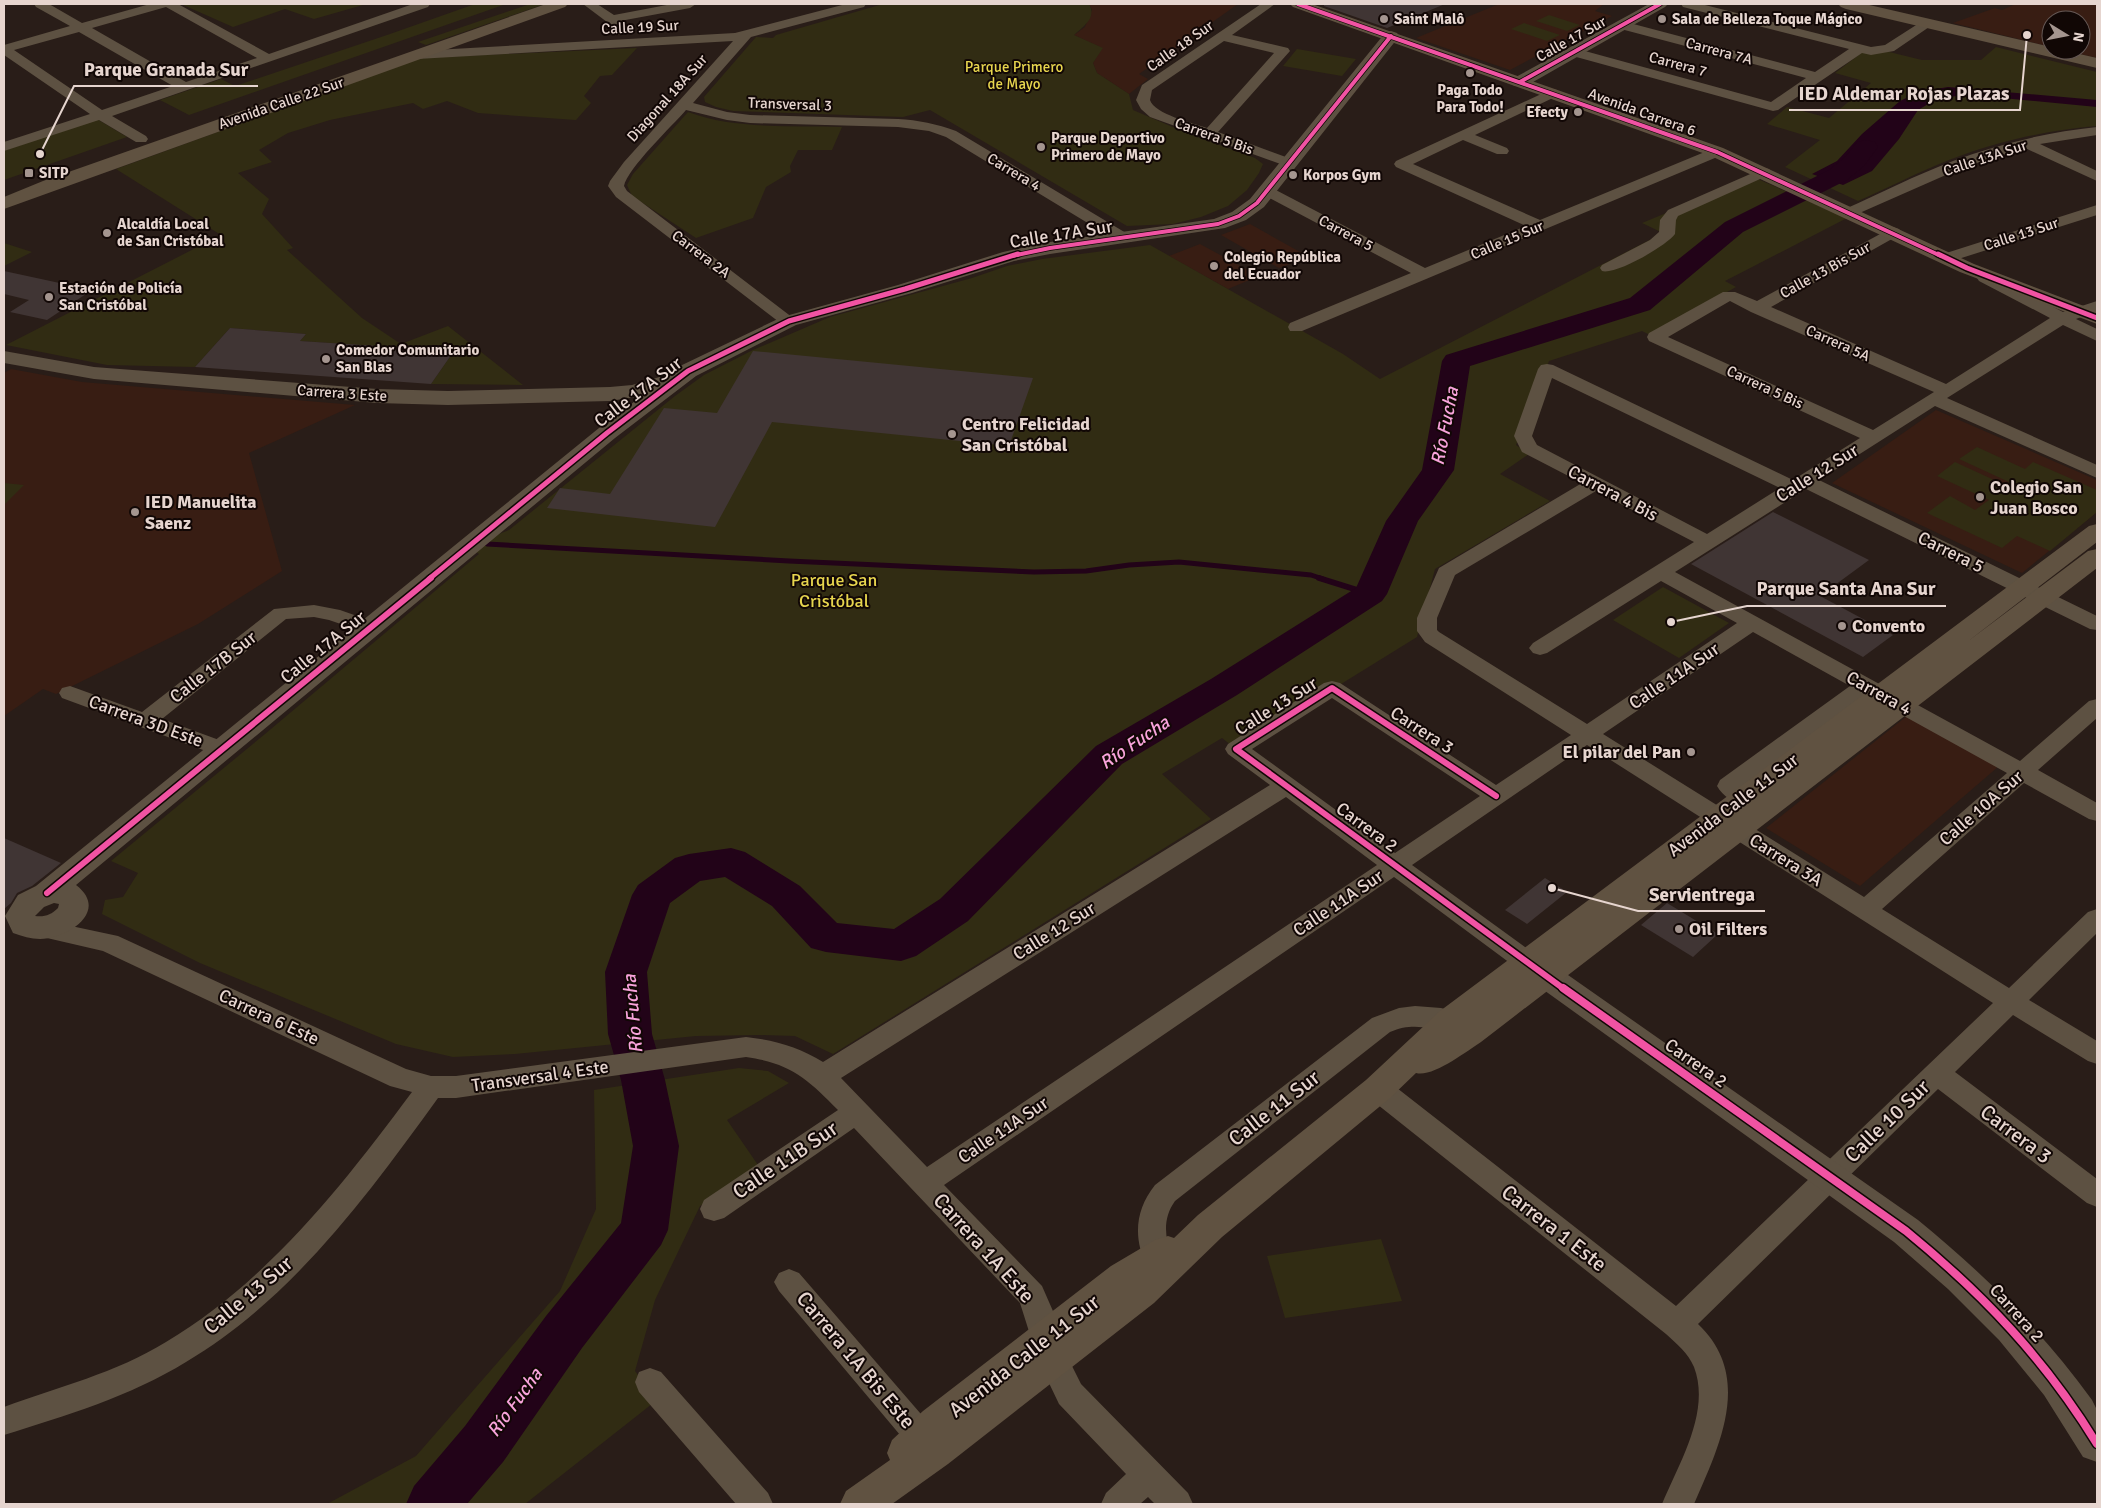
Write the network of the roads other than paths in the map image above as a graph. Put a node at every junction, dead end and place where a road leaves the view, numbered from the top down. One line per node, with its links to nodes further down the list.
1 (40, 4): 20 (street)
2 (163, 4): 20 (street)
3 (169, 4): 29 (street)
4 (419, 4): 29 (street)
5 (524, 4): 43 (main road, Avenida Calle 22 Sur)
6 (560, 4): 28 (main road, Avenida Calle 22 Sur)
7 (589, 4): 17 (street)
8 (690, 4): 17 (street)
9 (860, 4): 16 (street, Calle 19 Sur)
10 (1269, 4): 22 (street, Calle 18 Sur)
11 (1298, 4): 23 (main road, Avenida Carrera 6)
12 (1660, 4): 19 (street, Calle 17 Sur)
13 (1687, 4): 26 (street)
14 (1846, 4): 18 (main road)
15 (797, 8): 16 (street)
16 (813, 17): 21 (street, Calle 19 Sur)
17 (612, 19): 24 (street)
18 (1929, 23): 26 (street); 30 (main road)
19 (1622, 25): 27 (street, Calle 17 Sur); 31 (street, Carrera 7A)
20 (82, 27): 25 (street); 33 (street)
21 (746, 35): 24 (street, Calle 19 Sur); 36 (street, Diagonal 18A Sur)
22 (1222, 36): 35 (street, Calle 18 Sur); 41 (street)
23 (1391, 36): 32 (main road, Avenida Carrera 6); 48 (street, Calle 17A Sur)
24 (620, 45): 28 (street, Calle 19 Sur)
25 (4, 49): 37 (street)
26 (1858, 49): 31 (street)
27 (1574, 52): 31 (street, Carrera 7); 32 (street, Calle 17 Sur)
28 (417, 55): 54 (main road, Avenida Calle 22 Sur)
29 (268, 59): 33 (street)
30 (2097, 63)
31 (1817, 77)
32 (1520, 82): 34 (main road, Avenida Carrera 6)
33 (185, 87): 37 (street)
34 (1552, 93): 42 (street); 46 (main road, Avenida Carrera 6)
35 (1143, 103): 41 (street, Carrera 5 Bis)
36 (683, 104): 38 (street, Transversal 3); 51 (street, Diagonal 18A Sur)
37 (101, 115): 43 (street); 44 (street)
38 (897, 123): 59 (street, Carrera 4)
39 (2097, 132): 45 (street, Calle 13A Sur)
40 (4, 134): 44 (street)
41 (1209, 134): 48 (street, Carrera 5 Bis)
42 (1463, 135): 47 (street); 57 (street)
43 (141, 139): 52 (main road, Avenida Calle 22 Sur)
44 (10, 144)
45 (2028, 144): 50 (street); 56 (street, Calle 13A Sur)
46 (1717, 152): 49 (main road, Avenida Carrera 6); 57 (street, Calle 15 Sur)
47 (1485, 159)
48 (1289, 162): 53 (street, Calle 17A Sur)
49 (1764, 172): 56 (main road, Avenida Carrera 6); 61 (street)
50 (2097, 177)
51 (616, 186): 65 (street, Carrera 2A)
52 (4, 188)
53 (1267, 191): 59 (street, Calle 17A Sur); 62 (street, Carrera 5)
54 (4, 203)
55 (2097, 210): 60 (street, Calle 13 Sur)
56 (1850, 212): 58 (main road, Avenida Carrera 6)
57 (1540, 226): 62 (street, Calle 15 Sur)
58 (1893, 232): 60 (main road, Avenida Carrera 6); 63 (street, Calle 13 Bis Sur)
59 (1125, 239): 65 (street, Calle 17A Sur)
60 (1946, 258): 64 (main road, Avenida Carrera 6)
61 (1608, 268)
62 (1425, 274): 66 (street, Calle 15 Sur)
63 (1758, 308): 68 (street, Carrera 5A); 72 (street, Carrera 5A)
64 (2084, 313): 67 (street); 72 (street, Calle 12 Sur)
65 (789, 321): 70 (street, Calle 17A Sur)
66 (1296, 327)
67 (2097, 336)
68 (1656, 337): 74 (street, Carrera 5 Bis)
69 (7, 360): 71 (street, Carrera 3 Este)
70 (680, 377): 71 (street, Carrera 3 Este); 73 (street, Calle 17A Sur)
71 (610, 394): 73 (street)
72 (1940, 395): 74 (street, Calle 12 Sur); 76 (street, Carrera 5A)
73 (623, 421): 86 (street, Calle 17A Sur)
74 (1874, 437): 78 (street, Calle 12 Sur)
75 (1523, 438): 77 (street, Carrera 4 Bis); 78 (street, Carrera 5)
76 (2097, 472)
77 (1596, 483): 80 (street, Carrera 4 Bis); 93 (street, Carrera 3A)
78 (1799, 484): 80 (street, Calle 12 Sur); 83 (street, Carrera 5)
79 (2097, 531): 83 (main road, Avenida Calle 11 Sur)
80 (1708, 542): 82 (street, Calle 12 Sur)
81 (2097, 556): 83 (main road, Avenida Calle 11 Sur)
82 (1660, 572): 84 (street, Carrera 4); 87 (street, Calle 12 Sur)
83 (2033, 592): 85 (street, Carrera 5); 90 (main road, Avenida Calle 11 Sur)
84 (1752, 623): 90 (street, Carrera 4); 93 (street, Calle 11A Sur)
85 (2097, 624)
86 (370, 628): 92 (street, Calle 17B Sur); 94 (street, Calle 17A Sur)
87 (1540, 648)
88 (1332, 688): 95 (street, Calle 13 Sur); 98 (street, Carrera 3)
89 (70, 693): 92 (street, Carrera 3D Este)
90 (1882, 695): 96 (street, Carrera 4); 100 (main road, Avenida Calle 11 Sur); 100 (main road, Avenida Calle 11 Sur)
91 (2097, 706): 96 (street, Calle 10A Sur)
92 (145, 721): 94 (street, Carrera 3D Este)
93 (1586, 735): 98 (street, Calle 11A Sur); 100 (street, Carrera 3A)
94 (222, 749): 102 (street, Calle 17A Sur)
95 (1236, 750): 97 (street, Carrera 2)
96 (2022, 772): 99 (street, Carrera 4); 103 (street, Calle 10A Sur)
97 (1286, 786): 101 (street, Carrera 2); 112 (street, Calle 12 Sur)
98 (1496, 796): 101 (street, Calle 11A Sur)
99 (2097, 813)
100 (1727, 823): 103 (street, Carrera 3A); 107 (main road, Avenida Calle 11 Sur)
101 (1394, 865): 107 (street, Carrera 2); 117 (street, Calle 11A Sur)
102 (63, 900): 105 (street); 106 (street, Carrera 6 Este)
103 (1865, 910): 108 (street, Carrera 3A)
104 (2097, 918): 108 (street, Calle 10 Sur)
105 (20, 926): 106 (street, Carrera 6 Este)
106 (109, 942): 113 (street, Carrera 6 Este)
107 (1537, 968): 109 (main road, Avenida Calle 11 Sur); 114 (main road, Avenida Calle 11 Sur); 116 (street, Carrera 2)
108 (2010, 1002): 110 (street, Carrera 3A); 111 (street, Calle 10 Sur)
109 (1450, 1020): 114 (main road, Avenida Calle 11 Sur); 121 (street, Calle 11 Sur)
110 (2097, 1054)
111 (1936, 1073): 116 (street, Calle 10 Sur); 118 (street, Carrera 3)
112 (822, 1076): 113 (street, Transversal 4 Este); 115 (street, Carrera 1A Este)
113 (431, 1087): 126 (street, Calle 13 Sur)
114 (1378, 1090): 120 (main road, Avenida Calle 11 Sur); 123 (street, Carrera 1 Este)
115 (856, 1112): 117 (street, Carrera 1A Este); 119 (street, Calle 11B Sur)
116 (1829, 1176): 123 (street, Calle 10 Sur); 128 (street, Carrera 2)
117 (925, 1184): 124 (street, Carrera 1A Este)
118 (2097, 1195)
119 (714, 1209)
120 (1210, 1226): 121 (main road, Avenida Calle 11 Sur); 124 (main road, Avenida Calle 11 Sur)
121 (1156, 1258): 124 (main road, Avenida Calle 11 Sur)
122 (789, 1282): 127 (street, Carrera 1A Bis Este)
123 (1677, 1325): 130 (street, Carrera 1 Este)
124 (1050, 1348): 127 (main road, Avenida Calle 11 Sur); 129 (street, Carrera 1A Este); 133 (main road, Avenida Calle 11 Sur)
125 (650, 1382): 131 (street)
126 (4, 1421)
127 (922, 1438): 132 (main road, Avenida Calle 11 Sur)
128 (2097, 1444)
129 (1148, 1475): 134 (street); 135 (street, Carrera 1A Este)
130 (1682, 1503)
131 (757, 1504)
132 (852, 1504)
133 (860, 1504)
134 (1117, 1504)
135 (1177, 1504)

